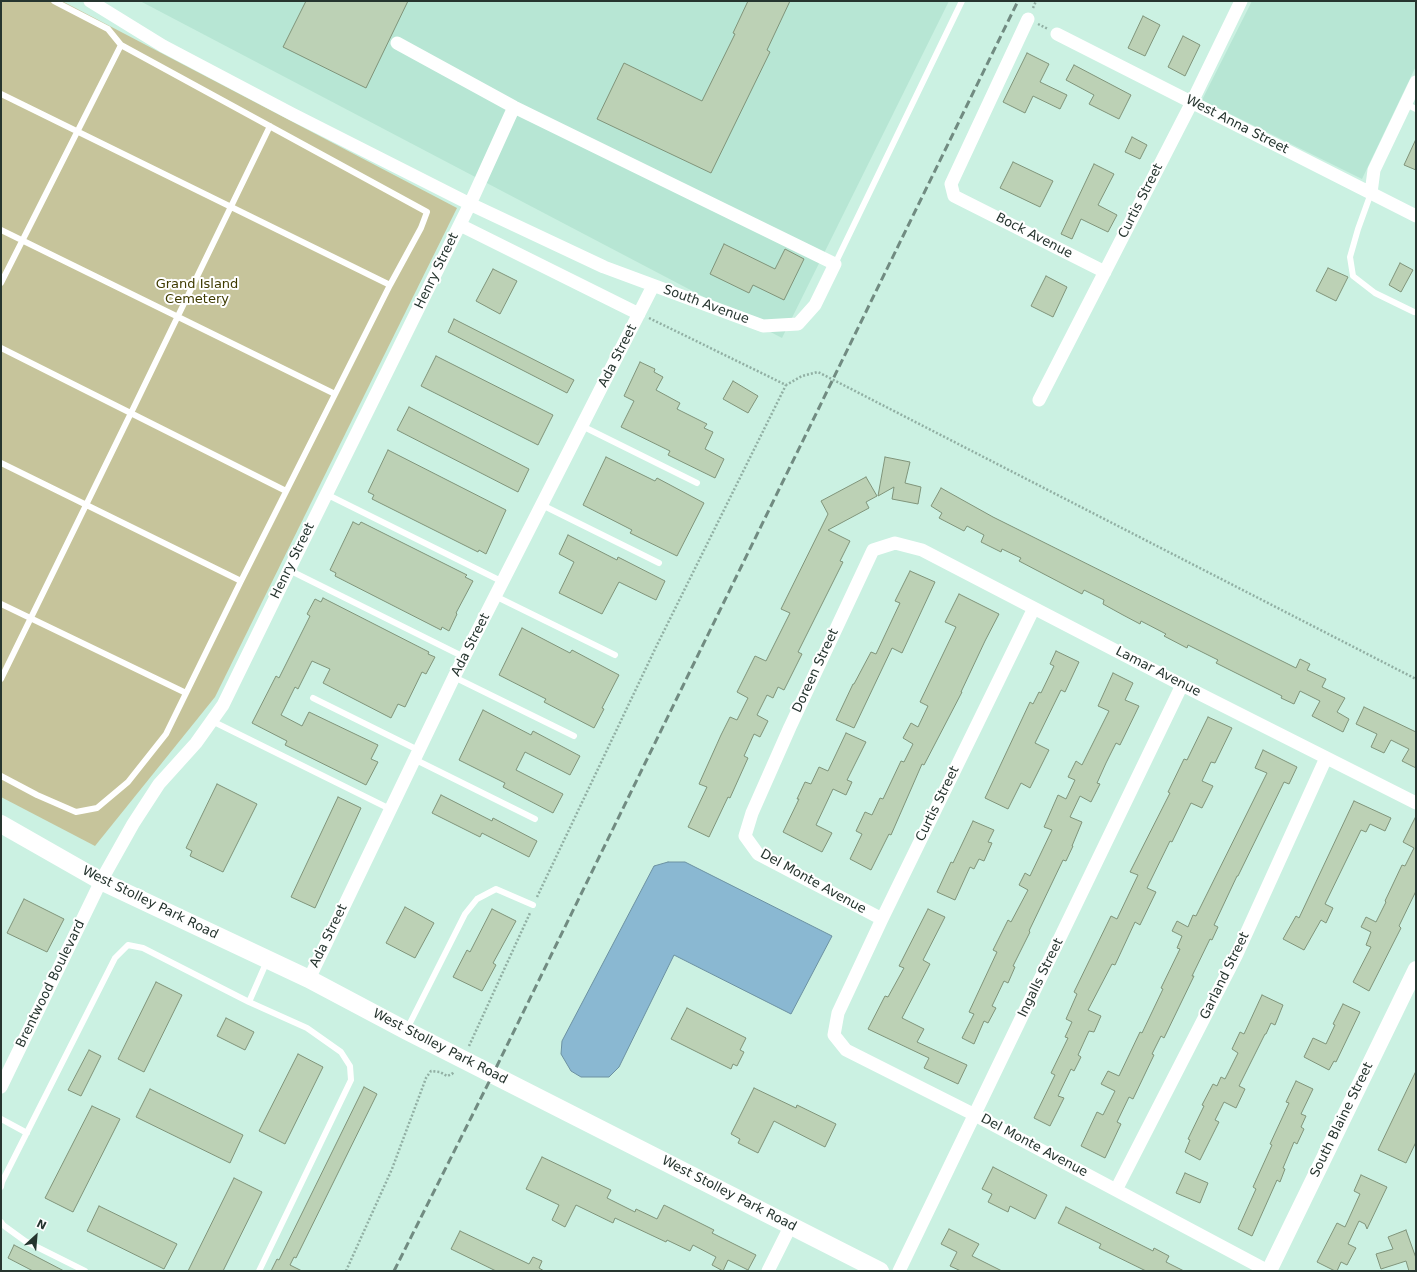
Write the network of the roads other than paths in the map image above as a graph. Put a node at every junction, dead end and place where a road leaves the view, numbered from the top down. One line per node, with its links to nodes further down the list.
1 (54, 1): 10 (lane)
2 (90, 1): 6 (street)
3 (109, 1): 6 (street)
4 (962, 1): 25 (lane)
5 (1241, 1): 13 (street, Curtis Street)
6 (119, 19): 19 (street)
7 (1028, 19): 26 (street, Bock Avenue)
8 (1058, 34): 13 (street, West Anna Street)
9 (397, 43): 14 (street)
10 (121, 45): 16 (lane); 17 (lane)
11 (1416, 82): 15 (street)
12 (1, 94): 17 (lane)
13 (1192, 102): 18 (street, West Anna Street); 26 (street, Curtis Street)
14 (514, 106): 19 (street, Henry Street); 25 (street)
15 (1411, 106): 18 (street)
16 (270, 126): 20 (lane); 28 (lane)
17 (77, 131): 20 (lane); 24 (lane)
18 (1371, 193): 21 (street, West Anna Street); 30 (lane)
19 (470, 204): 22 (street, Henry Street); 29 (street)
20 (231, 207): 28 (lane); 32 (lane)
21 (1416, 216)
22 (460, 225): 31 (street); 41 (street, Henry Street)
23 (1, 230): 24 (lane)
24 (22, 241): 27 (lane); 32 (lane)
25 (835, 264): 29 (street, South Avenue)
26 (1105, 272): 35 (street, Curtis Street)
27 (1, 283)
28 (390, 284): 34 (lane)
29 (653, 286): 31 (street, South Avenue)
30 (1414, 312)
31 (639, 314): 37 (street, Ada Street)
32 (178, 317): 34 (lane); 36 (lane)
33 (1, 348): 36 (lane)
34 (335, 394): 40 (lane)
35 (1039, 400)
36 (131, 413): 40 (lane); 42 (lane)
37 (582, 426): 39 (lane); 43 (street, Ada Street)
38 (1, 462): 42 (lane)
39 (697, 483)
40 (286, 491): 47 (lane)
41 (326, 494): 46 (street, Henry Street); 48 (lane)
42 (87, 505): 47 (lane); 52 (lane)
43 (542, 505): 45 (lane); 48 (street, Ada Street)
44 (899, 545): 51 (street, Lamar Avenue); 67 (street, Doreen Street)
45 (659, 563)
46 (288, 570): 54 (lane); 60 (street, Henry Street)
47 (241, 581): 58 (lane)
48 (503, 582): 49 (street, Ada Street)
49 (496, 596): 53 (lane); 54 (street, Ada Street)
50 (1, 604): 52 (lane)
51 (1034, 608): 57 (street, Lamar Avenue); 72 (street, Curtis Street)
52 (31, 619): 56 (lane); 58 (lane)
53 (615, 655)
54 (464, 657): 55 (street, Ada Street)
55 (454, 677): 61 (lane); 62 (street, Ada Street)
56 (1, 679)
57 (1182, 685): 63 (street, Lamar Avenue); 80 (street, Ingalls Street)
58 (186, 693): 64 (lane)
59 (313, 698): 62 (lane)
60 (212, 721): 66 (lane); 70 (street, Henry Street)
61 (574, 736)
62 (416, 755): 66 (street, Ada Street); 68 (lane)
63 (1326, 758): 65 (street, Lamar Avenue); 84 (street, Garland Street)
64 (1, 776)
65 (1416, 803)
66 (390, 809): 75 (street, Ada Street)
67 (751, 817): 72 (street, Del Monte Avenue)
68 (535, 819)
69 (1, 824): 70 (main road, West Stolley Park Road)
70 (101, 881): 73 (main road, West Stolley Park Road); 79 (street, Brentwood Boulevard)
71 (533, 905): 78 (lane)
72 (882, 919): 76 (street, Curtis Street)
73 (268, 960): 75 (main road, West Stolley Park Road); 77 (lane)
74 (1416, 969): 92 (street, South Blaine Street)
75 (309, 979): 78 (main road, West Stolley Park Road)
76 (844, 1000): 80 (street, Del Monte Avenue)
77 (249, 1002): 82 (lane); 88 (lane)
78 (407, 1031): 86 (main road, West Stolley Park Road)
79 (1, 1087)
80 (975, 1115): 84 (street, Del Monte Avenue); 91 (street, Ingalls Street)
81 (1, 1119): 82 (lane)
82 (27, 1133): 83 (lane)
83 (1, 1187)
84 (1116, 1190): 92 (street, Del Monte Avenue)
85 (1, 1222): 87 (lane)
86 (791, 1225): 89 (street); 90 (main road, West Stolley Park Road)
87 (86, 1271)
88 (259, 1271)
89 (768, 1271)
90 (880, 1271)
91 (899, 1271)
92 (1269, 1271)

